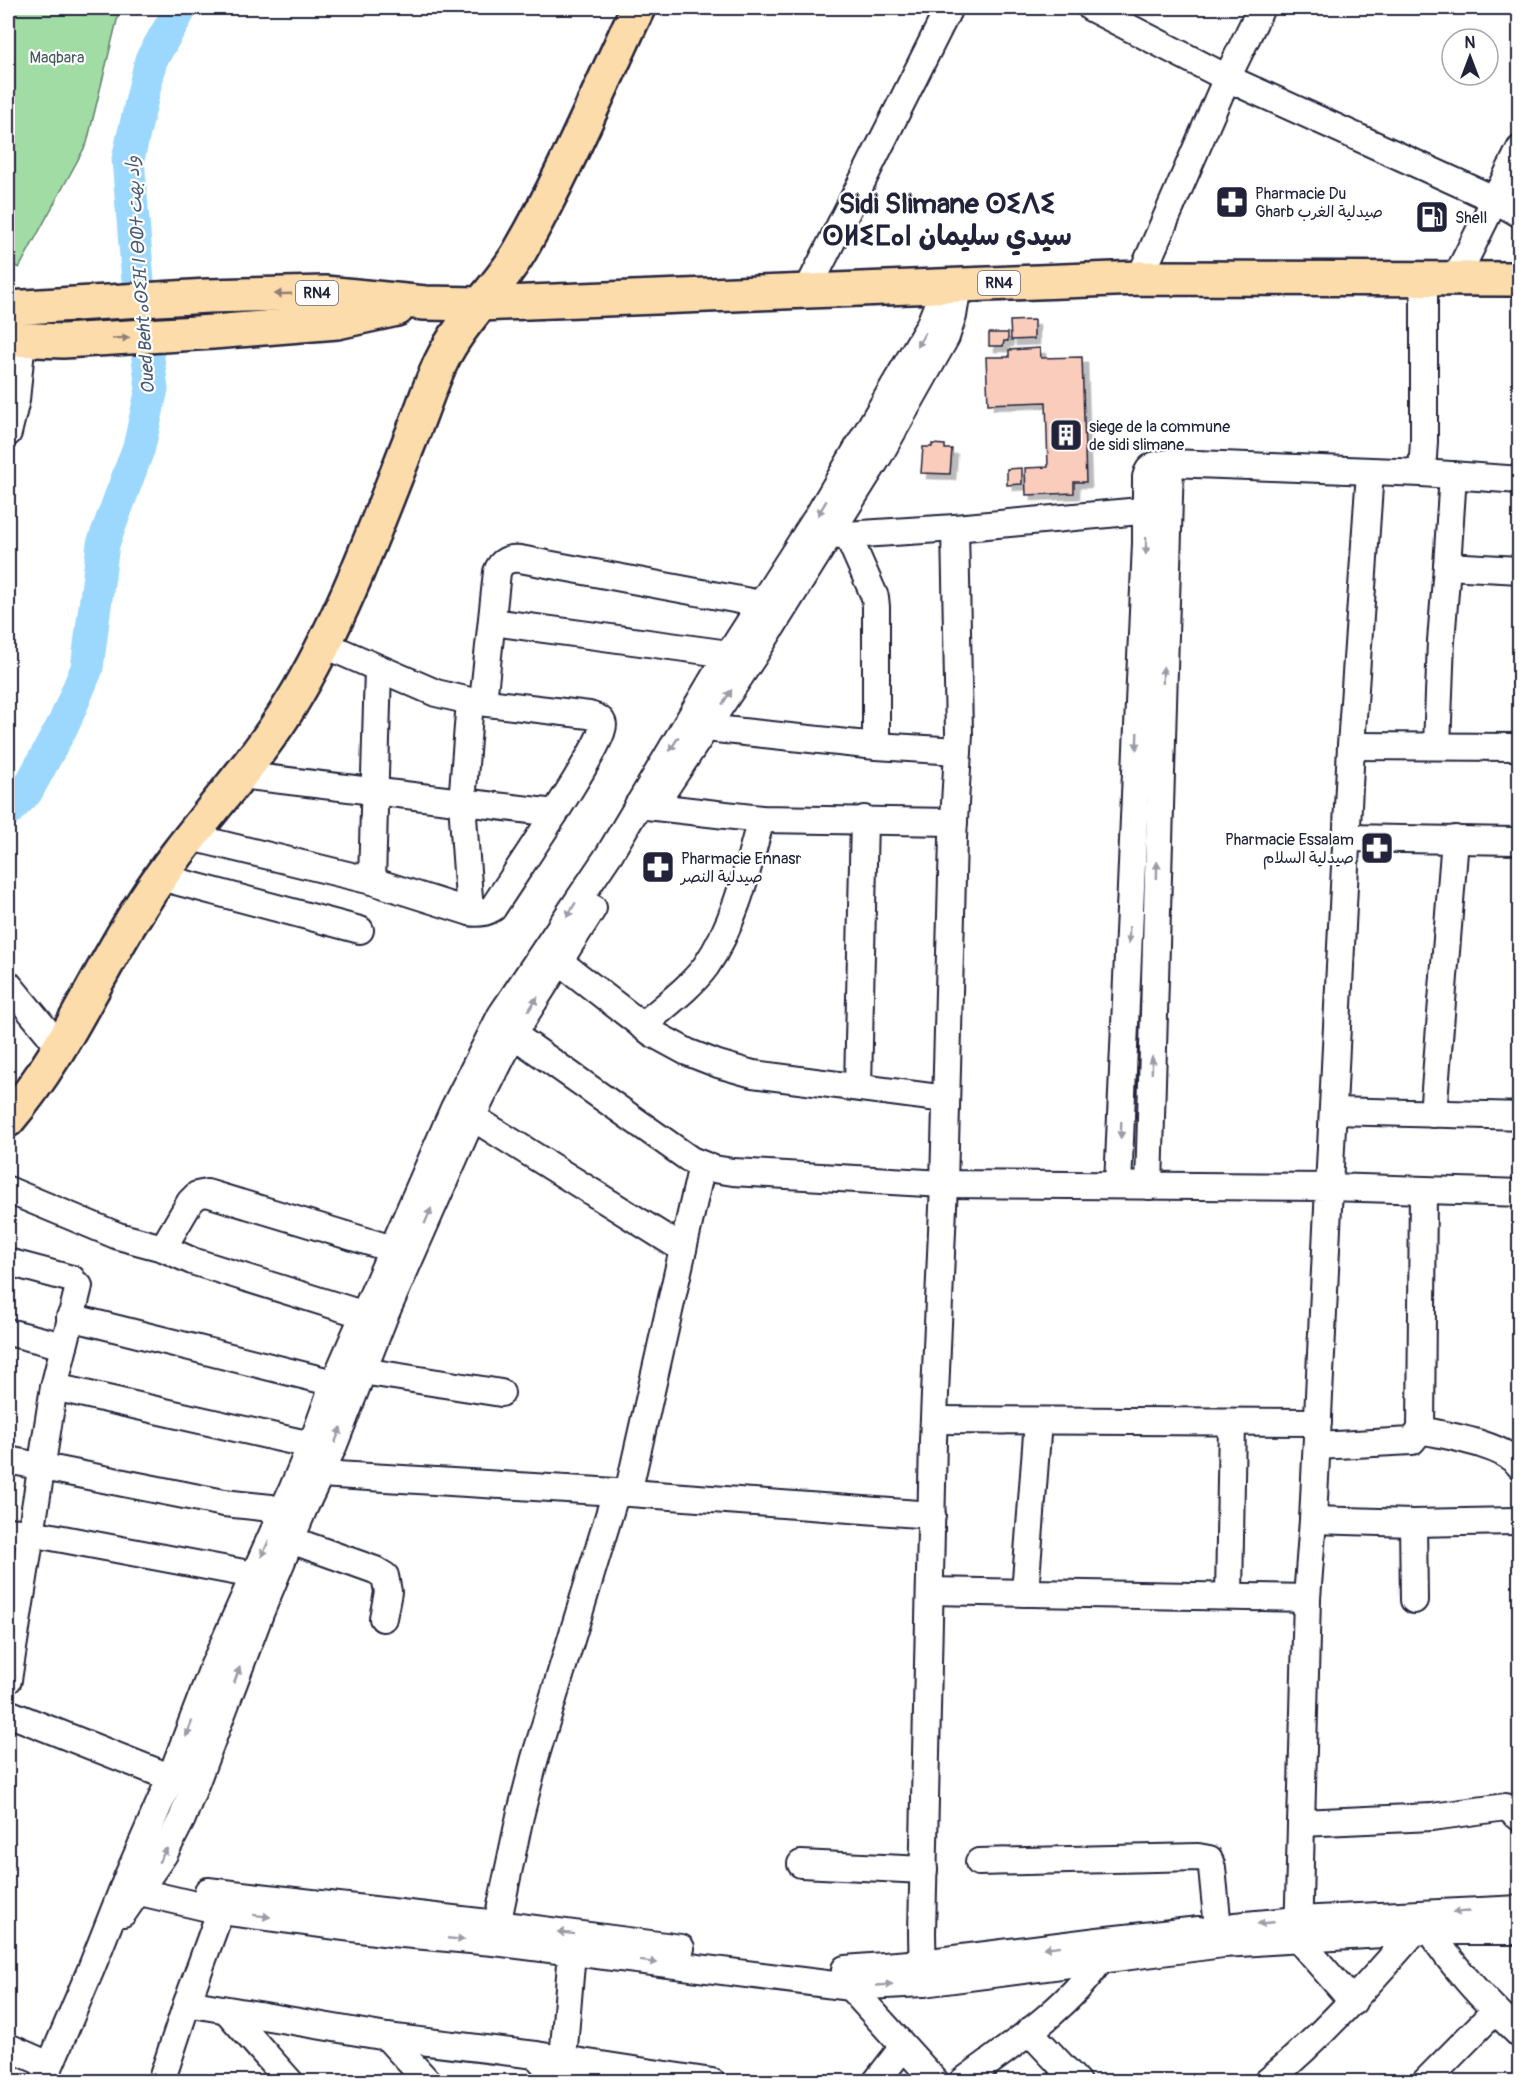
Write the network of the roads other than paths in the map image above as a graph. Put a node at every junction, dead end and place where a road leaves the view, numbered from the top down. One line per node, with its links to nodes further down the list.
1 (638, 8): 16 (main road)
2 (949, 8): 14 (street)
3 (1091, 8): 5 (street)
4 (1261, 8): 5 (street)
5 (1227, 78): 7 (street); 9 (street)
6 (1520, 149): 7 (street)
7 (1496, 200): 8 (street); 11 (street)
8 (1520, 214)
9 (1140, 278): 10 (main road, RN4); 13 (main road, RN4)
10 (1424, 278): 11 (main road, RN4); 21 (street)
11 (1456, 278): 12 (main road, RN4)
12 (1520, 279)
13 (950, 285): 14 (main road, RN4); 26 (street); 27 (street, one-way to 27)
14 (807, 291): 16 (main road, RN4)
15 (425, 303): 16 (main road, RN4); 17 (main road, RN4, one-way to 17); 18 (main road, RN4, one-way to 15)
16 (479, 304): 32 (main road)
17 (8, 309)
18 (15, 339): 19 (street)
19 (8, 433)
20 (1370, 472): 21 (street); 24 (street); 38 (street)
21 (1422, 473): 22 (street)
22 (1453, 475): 23 (street); 28 (street)
23 (1520, 480)
24 (1157, 509): 25 (street); 49 (street)
25 (955, 528): 26 (street); 41 (street)
26 (838, 537): 27 (street); 36 (street, one-way to 26); 37 (street)
27 (803, 538): 30 (street)
28 (1447, 566): 29 (street); 39 (street)
29 (1520, 570)
30 (761, 604): 31 (street); 33 (street)
31 (492, 622): 33 (street); 35 (street)
32 (323, 644): 34 (street); 42 (main road)
33 (729, 654): 45 (street, one-way to 45)
34 (378, 669): 35 (street); 43 (street)
35 (477, 702): 44 (street); 46 (street)
36 (706, 728): 37 (street); 45 (street)
37 (876, 746): 41 (street)
38 (1351, 746): 39 (street); 52 (street)
39 (1437, 746): 40 (street)
40 (1520, 747)
41 (958, 751): 50 (street)
42 (239, 775): 43 (street); 51 (main road)
43 (375, 792): 44 (street); 56 (street)
44 (462, 803): 46 (street); 57 (street)
45 (646, 806): 47 (street); 59 (street); 62 (street, one-way to 62)
46 (555, 813): 57 (street)
47 (761, 819): 48 (street); 61 (street)
48 (864, 819): 50 (street); 64 (street)
49 (1146, 821): 74 (street, one-way to 74); 75 (street, one-way to 49)
50 (954, 822): 65 (street)
51 (191, 837): 55 (main road); 56 (street)
52 (1346, 837): 53 (street); 67 (street)
53 (1455, 839): 54 (street); 68 (street)
54 (1520, 841)
55 (160, 877): 58 (street); 63 (main road)
56 (372, 881): 57 (street)
57 (470, 912)
58 (360, 930)
59 (560, 962): 61 (street); 62 (street, one-way to 59)
60 (8, 984): 63 (street)
61 (642, 1026): 64 (street)
62 (505, 1029): 70 (street); 71 (street); 72 (street)
63 (59, 1046): 66 (main road)
64 (858, 1087): 65 (street)
65 (946, 1099): 73 (street)
66 (12, 1103)
67 (1333, 1111): 68 (street); 76 (street)
68 (1433, 1114): 69 (street)
69 (1520, 1116)
70 (472, 1117): 71 (street); 81 (street)
71 (443, 1155): 82 (street)
72 (702, 1165): 73 (street); 81 (street)
73 (944, 1184): 74 (street); 92 (street)
74 (1118, 1185): 75 (street)
75 (1149, 1186): 76 (street)
76 (1329, 1187): 78 (street); 96 (street)
77 (8, 1190): 80 (street)
78 (1423, 1190): 79 (street); 95 (street)
79 (1520, 1193)
80 (163, 1248): 82 (street); 85 (street)
81 (683, 1249): 102 (street)
82 (402, 1251): 85 (street)
83 (8, 1262): 84 (street)
84 (70, 1317): 87 (street); 89 (street)
85 (374, 1317): 88 (street); 89 (street)
86 (8, 1332): 87 (street)
87 (64, 1346): 90 (street)
88 (362, 1371): 91 (street); 101 (street, one-way to 88)
89 (334, 1383): 97 (street)
90 (54, 1387): 97 (street); 100 (street)
91 (501, 1393)
92 (934, 1420): 93 (street); 104 (street)
93 (1038, 1421): 94 (street); 112 (street)
94 (1232, 1422): 96 (street); 113 (street)
95 (1421, 1430): 96 (street); 99 (street)
96 (1317, 1434): 105 (street)
97 (311, 1445): 101 (street)
98 (8, 1460): 100 (street)
99 (1520, 1466)
100 (42, 1467): 103 (street); 108 (street)
101 (310, 1472): 102 (street); 103 (street)
102 (622, 1492): 104 (street); 133 (street)
103 (292, 1513): 109 (street); 110 (street, one-way to 110)
104 (932, 1515): 111 (street)
105 (1313, 1520): 107 (street); 114 (street)
106 (1520, 1521): 107 (street)
107 (1413, 1522): 115 (street)
108 (19, 1532): 110 (street); 117 (street)
109 (291, 1540): 116 (street); 120 (street, one-way to 109)
110 (254, 1575): 119 (street, one-way to 119)
111 (930, 1591): 112 (street); 125 (street)
112 (1025, 1593): 113 (street)
113 (1228, 1596): 114 (street)
114 (1307, 1598): 122 (street)
115 (1414, 1600)
116 (383, 1618)
117 (9, 1663)
118 (8, 1713): 119 (street)
119 (171, 1777): 120 (street); 126 (street)
120 (196, 1787): 126 (street, one-way to 120)
121 (1520, 1818): 122 (street)
122 (1301, 1823): 130 (street)
123 (980, 1862): 129 (street)
124 (801, 1864): 125 (street)
125 (924, 1870): 136 (street)
126 (133, 1885): 127 (street); 148 (street)
127 (224, 1902): 133 (street); 139 (street)
128 (1520, 1909): 130 (street, one-way to 130)
129 (1218, 1928): 130 (street, one-way to 129); 134 (street)
130 (1298, 1929): 132 (street); 134 (street); 138 (street)
131 (1520, 1931): 132 (street)
132 (1421, 1932): 138 (street); 141 (street)
133 (495, 1933): 135 (street); 137 (street, one-way to 133)
134 (1098, 1951): 136 (street); 142 (street)
135 (572, 1952): 137 (street, one-way to 137); 147 (street)
136 (922, 1973): 137 (street)
137 (845, 1978): 146 (street)
138 (1353, 2002): 157 (street)
139 (187, 2003): 140 (street); 150 (street)
140 (226, 2011): 144 (street); 151 (street)
141 (1495, 2011): 143 (street); 158 (street)
142 (1029, 2031): 155 (street); 156 (street)
143 (1520, 2035)
144 (387, 2037): 147 (street); 152 (street)
145 (8, 2047): 148 (street)
146 (903, 2047): 153 (street); 154 (street)
147 (562, 2070): 149 (street)
148 (46, 2073)
149 (708, 2081)
150 (161, 2082)
151 (290, 2082)
152 (428, 2082)
153 (876, 2082)
154 (936, 2082)
155 (962, 2082)
156 (1077, 2082)
157 (1267, 2082)
158 (1425, 2082)

